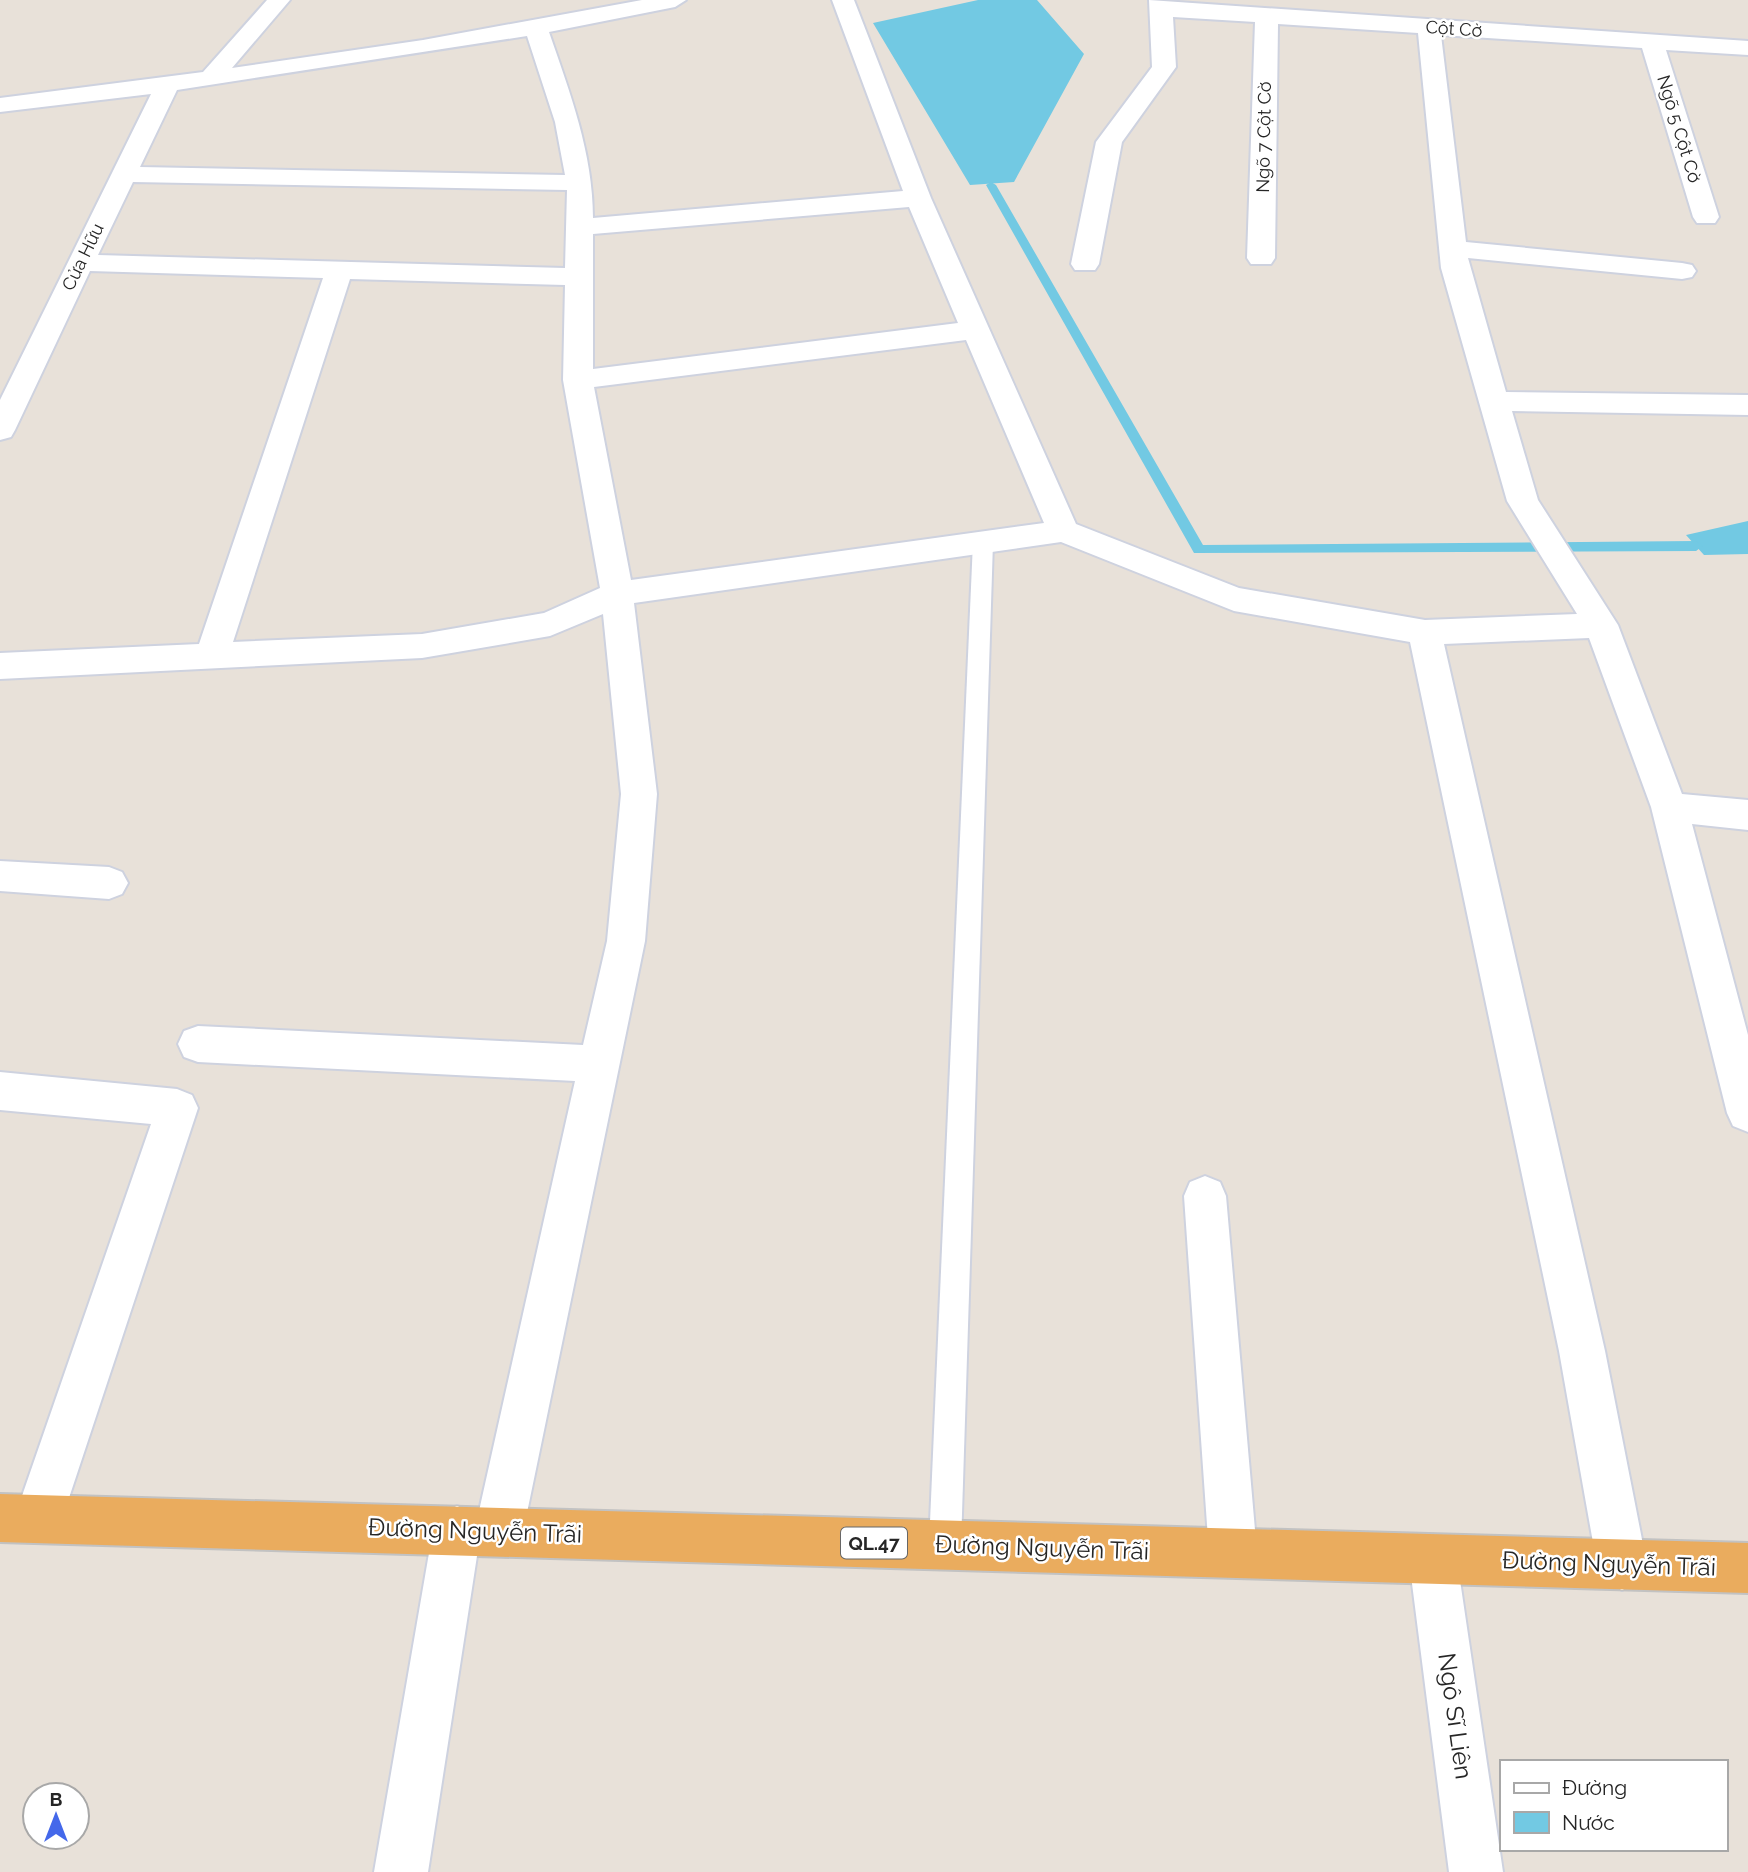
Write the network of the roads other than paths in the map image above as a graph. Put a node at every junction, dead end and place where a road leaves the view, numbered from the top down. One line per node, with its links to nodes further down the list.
1 (279, 0): 12 (street)
2 (543, 0): 8 (street)
3 (675, 0): 8 (street)
4 (843, 0): 17 (street)
5 (1161, 5): 7 (street, Cột Cờ); 23 (street)
6 (1347, 11): 7 (street, Cột Cờ); 9 (street, Cột Cờ)
7 (1267, 16): 21 (street, Ngõ 7 Cột Cờ)
8 (546, 27): 12 (street); 16 (street)
9 (1429, 27): 10 (street, Cột Cờ); 20 (street)
10 (1652, 42): 11 (street, Cột Cờ); 18 (street, Ngõ 5 Cột Cờ)
11 (1748, 48)
12 (210, 79): 13 (street)
13 (167, 85): 14 (street); 15 (street, Cửa Hữu)
14 (0, 104)
15 (124, 174): 16 (street); 22 (street, Cửa Hữu)
16 (580, 183): 19 (street)
17 (918, 198): 19 (street); 27 (street)
18 (1706, 217)
19 (581, 228): 26 (street)
20 (1453, 249): 25 (street); 30 (street)
21 (1261, 258)
22 (80, 263): 24 (street); 29 (street, Cửa Hữu)
23 (1085, 264)
24 (339, 271): 26 (street); 38 (street)
25 (1682, 271)
26 (580, 277): 28 (street)
27 (976, 330): 28 (street); 33 (street)
28 (579, 380): 35 (street)
29 (9, 395): 32 (street, Cửa Hữu)
30 (1494, 401): 31 (street); 36 (street)
31 (1748, 405)
32 (0, 430)
33 (1063, 531): 34 (street); 37 (street)
34 (983, 542): 35 (street); 51 (lane)
35 (617, 594): 38 (street); 45 (street)
36 (1601, 625): 37 (street); 40 (street)
37 (1424, 632): 54 (street)
38 (211, 658): 39 (street)
39 (0, 666)
40 (1669, 807): 41 (street); 47 (street)
41 (1748, 815)
42 (0, 876): 43 (street)
43 (109, 883)
44 (198, 1044): 45 (street)
45 (600, 1064): 50 (street)
46 (0, 1091): 49 (street)
47 (1748, 1113)
48 (1205, 1196): 52 (street)
49 (19, 1518): 50 (highway, Đường Nguyễn Trãi / QL.47)
50 (478, 1531): 51 (highway, Đường Nguyễn Trãi / QL.47); 56 (street)
51 (945, 1545): 52 (highway, Đường Nguyễn Trãi / QL.47)
52 (1233, 1553): 53 (highway, Đường Nguyễn Trãi / QL.47)
53 (1433, 1560): 54 (highway, Đường Nguyễn Trãi / QL.47); 57 (street, Ngô Sĩ Liên)
54 (1622, 1564): 55 (highway, Đường Nguyễn Trãi / QL.47)
55 (1748, 1568)
56 (401, 1872)
57 (1476, 1872)

